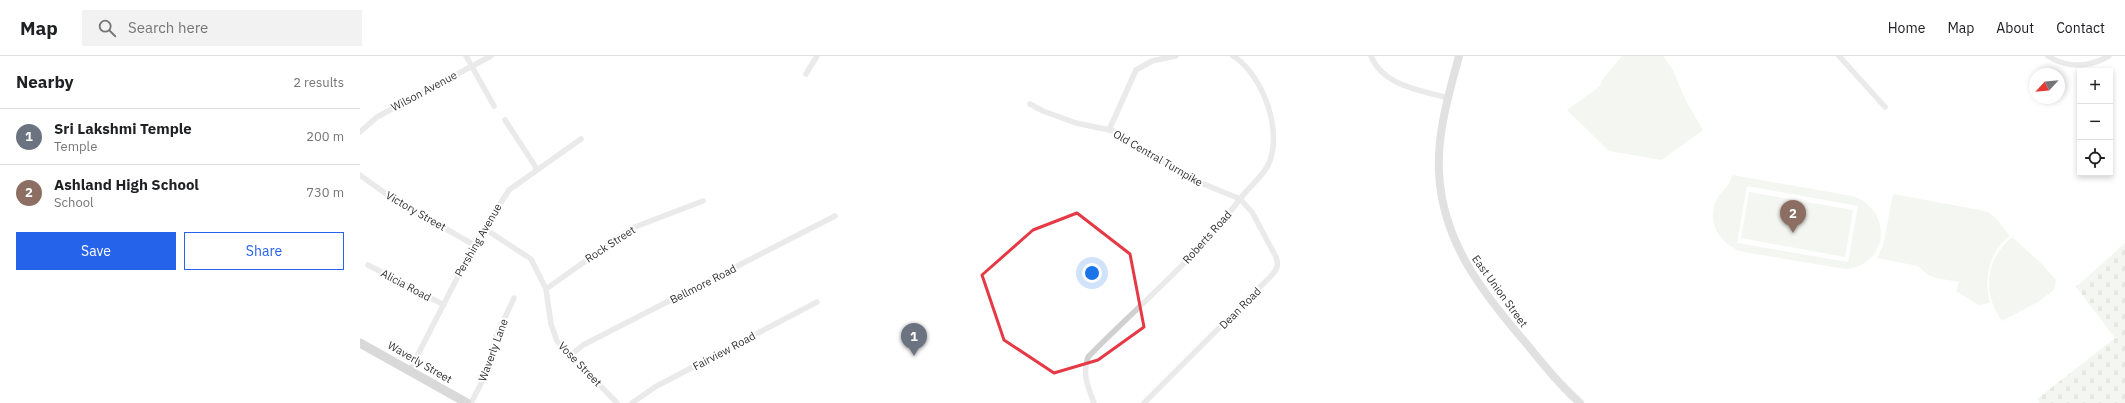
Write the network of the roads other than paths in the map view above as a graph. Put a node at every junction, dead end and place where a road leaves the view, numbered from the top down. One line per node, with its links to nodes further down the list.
1 (466, 56): 11 (street)
2 (491, 56): 11 (street, Wilson Avenue)
3 (817, 56): 12 (street)
4 (1176, 56): 18 (street)
5 (1233, 56): 23 (street, Roberts Road)
6 (1371, 56): 13 (street)
7 (1459, 56): 13 (street, East Union Street)
8 (1839, 56): 16 (street)
9 (2048, 56): 10 (street)
10 (2109, 56)
11 (471, 66): 15 (street); 19 (street, Wilson Avenue)
12 (806, 74)
13 (1448, 98): 42 (street, East Union Street)
14 (1030, 104): 18 (street, Old Central Turnpike)
15 (494, 106)
16 (1885, 106)
17 (505, 120): 21 (street)
18 (1109, 130): 23 (street, Old Central Turnpike)
19 (360, 132)
20 (581, 139): 21 (street, Pershing Avenue)
21 (537, 169): 26 (street, Pershing Avenue)
22 (360, 175): 27 (street, Victory Street)
23 (1240, 199): 40 (street, Roberts Road); 41 (street, Dean Road)
24 (703, 201): 29 (street, Rock Street)
25 (835, 216): 34 (street, Bellmore Road)
26 (485, 229): 27 (street, Pershing Avenue); 29 (street, Vose Street)
27 (474, 245): 32 (street, Pershing Avenue)
28 (368, 265): 32 (street, Alicia Road)
29 (546, 289): 34 (street, Vose Street)
30 (514, 298): 37 (street, Waverly Lane)
31 (817, 302): 39 (street, Fairview Road)
32 (444, 305): 35 (street, Pershing Avenue)
33 (360, 343): 35 (main road, Waverly Street)
34 (571, 355): 38 (street, Vose Street)
35 (410, 370): 36 (main road, Waverly Street)
36 (467, 403)
37 (471, 403)
38 (617, 403)
39 (632, 403)
40 (1094, 403)
41 (1144, 403)
42 (1580, 403)

